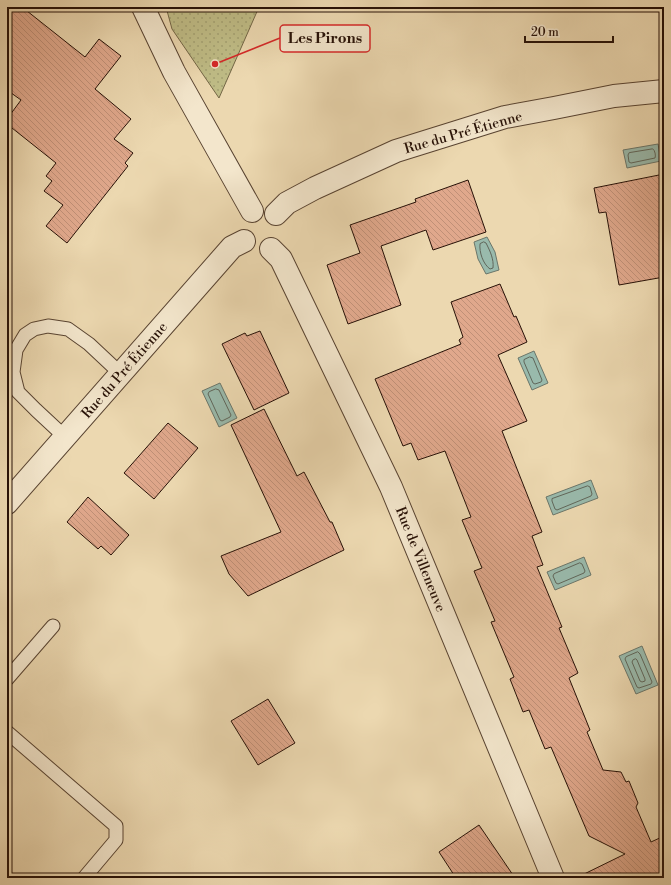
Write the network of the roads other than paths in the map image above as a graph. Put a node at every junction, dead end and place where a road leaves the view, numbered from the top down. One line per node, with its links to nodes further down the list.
1 (143, 7): 3 (street)
2 (664, 91): 4 (street, Rue du Pré Étienne)
3 (252, 211): 4 (street); 5 (street)
4 (276, 214): 6 (street)
5 (244, 241): 6 (street); 7 (street, Rue du Pré Étienne)
6 (271, 248): 15 (street, Rue de Villeneuve)
7 (121, 374): 8 (lane); 9 (street, Rue du Pré Étienne)
8 (11, 382): 9 (lane)
9 (65, 436): 10 (street, Rue du Pré Étienne)
10 (7, 503)
11 (53, 626): 12 (lane)
12 (7, 679)
13 (7, 732): 14 (lane)
14 (84, 878)
15 (553, 878)

